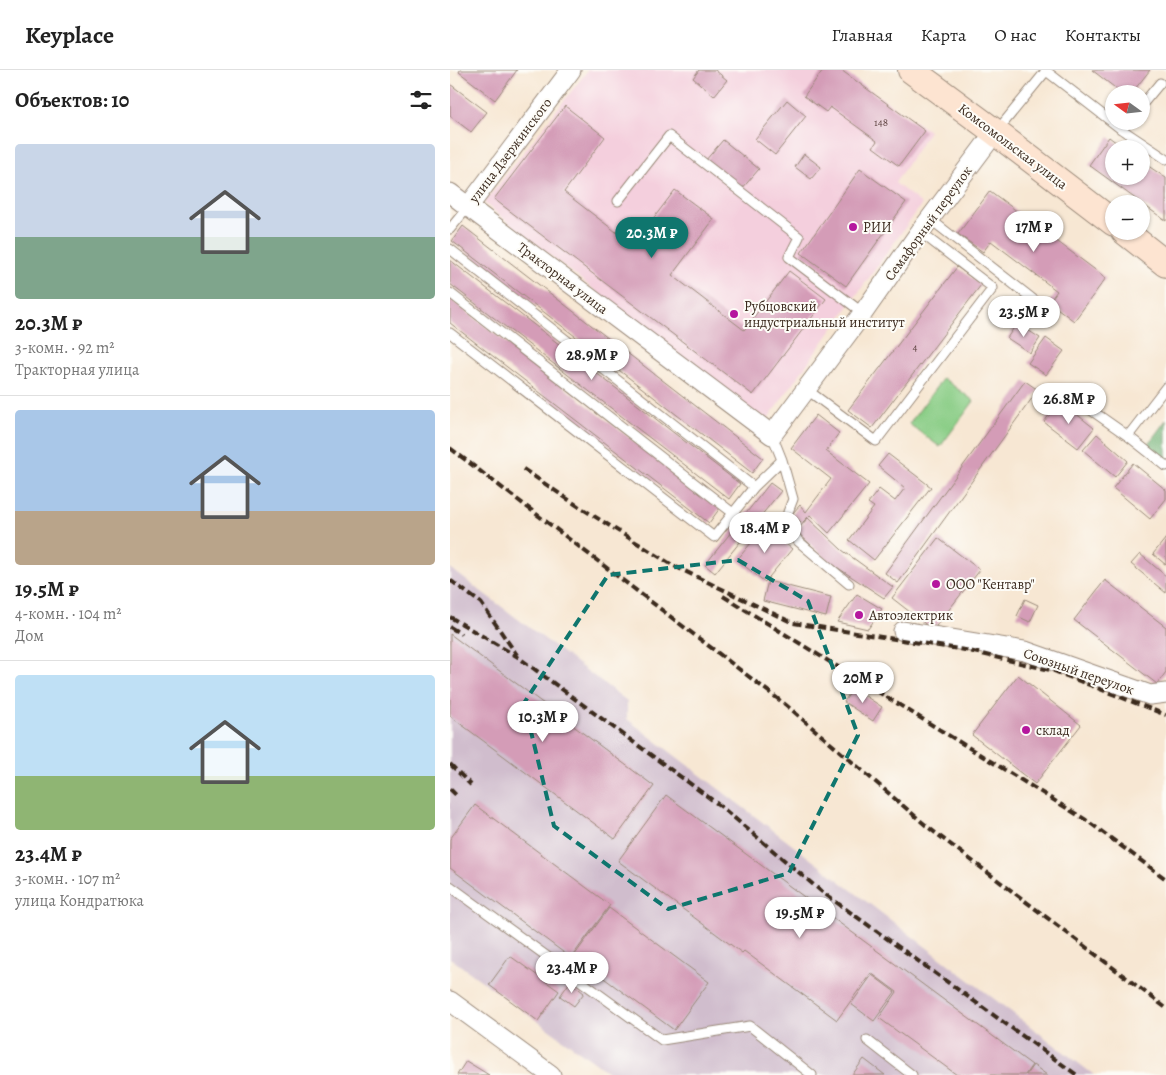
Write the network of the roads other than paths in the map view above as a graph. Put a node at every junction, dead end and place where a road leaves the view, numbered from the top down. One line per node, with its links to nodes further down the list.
1 (571, 70): 12 (street, улица Дзержинского)
2 (911, 70): 8 (main road, Комсомольская улица)
3 (1045, 71): 6 (lane); 8 (lane)
4 (1160, 83): 5 (lane)
5 (1150, 95)
6 (1105, 117)
7 (1123, 130): 9 (lane)
8 (995, 132): 13 (main road, Комсомольская улица); 14 (street, Семафорный переулок)
9 (1166, 158)
10 (450, 193): 12 (street, Тракторная улица)
11 (618, 201): 21 (lane)
12 (468, 207): 15 (lane); 26 (street, Тракторная улица)
13 (1105, 216)
14 (925, 225): 20 (lane); 21 (street, Семафорный переулок); 24 (lane)
15 (450, 229)
16 (1135, 240): 18 (main road)
17 (450, 249): 30 (lane)
18 (1166, 264)
19 (450, 292): 31 (lane)
20 (1034, 300)
21 (863, 313): 24 (street, Семафорный переулок)
22 (450, 333): 31 (lane)
23 (1166, 387): 27 (lane)
24 (806, 389): 26 (street, Семафорный переулок)
25 (1081, 403): 27 (lane)
26 (772, 435): 28 (lane)
27 (1128, 436): 29 (lane)
28 (782, 460): 30 (lane); 32 (lane)
29 (1166, 466)
30 (754, 488): 31 (lane)
31 (733, 513)
32 (849, 584)
33 (903, 631): 34 (street, Союзный переулок)
34 (1166, 693)
35 (450, 886): 39 (lane)
36 (450, 1000): 38 (street)
37 (867, 1040): 40 (lane)
38 (550, 1075)
39 (812, 1075)
40 (912, 1075)

